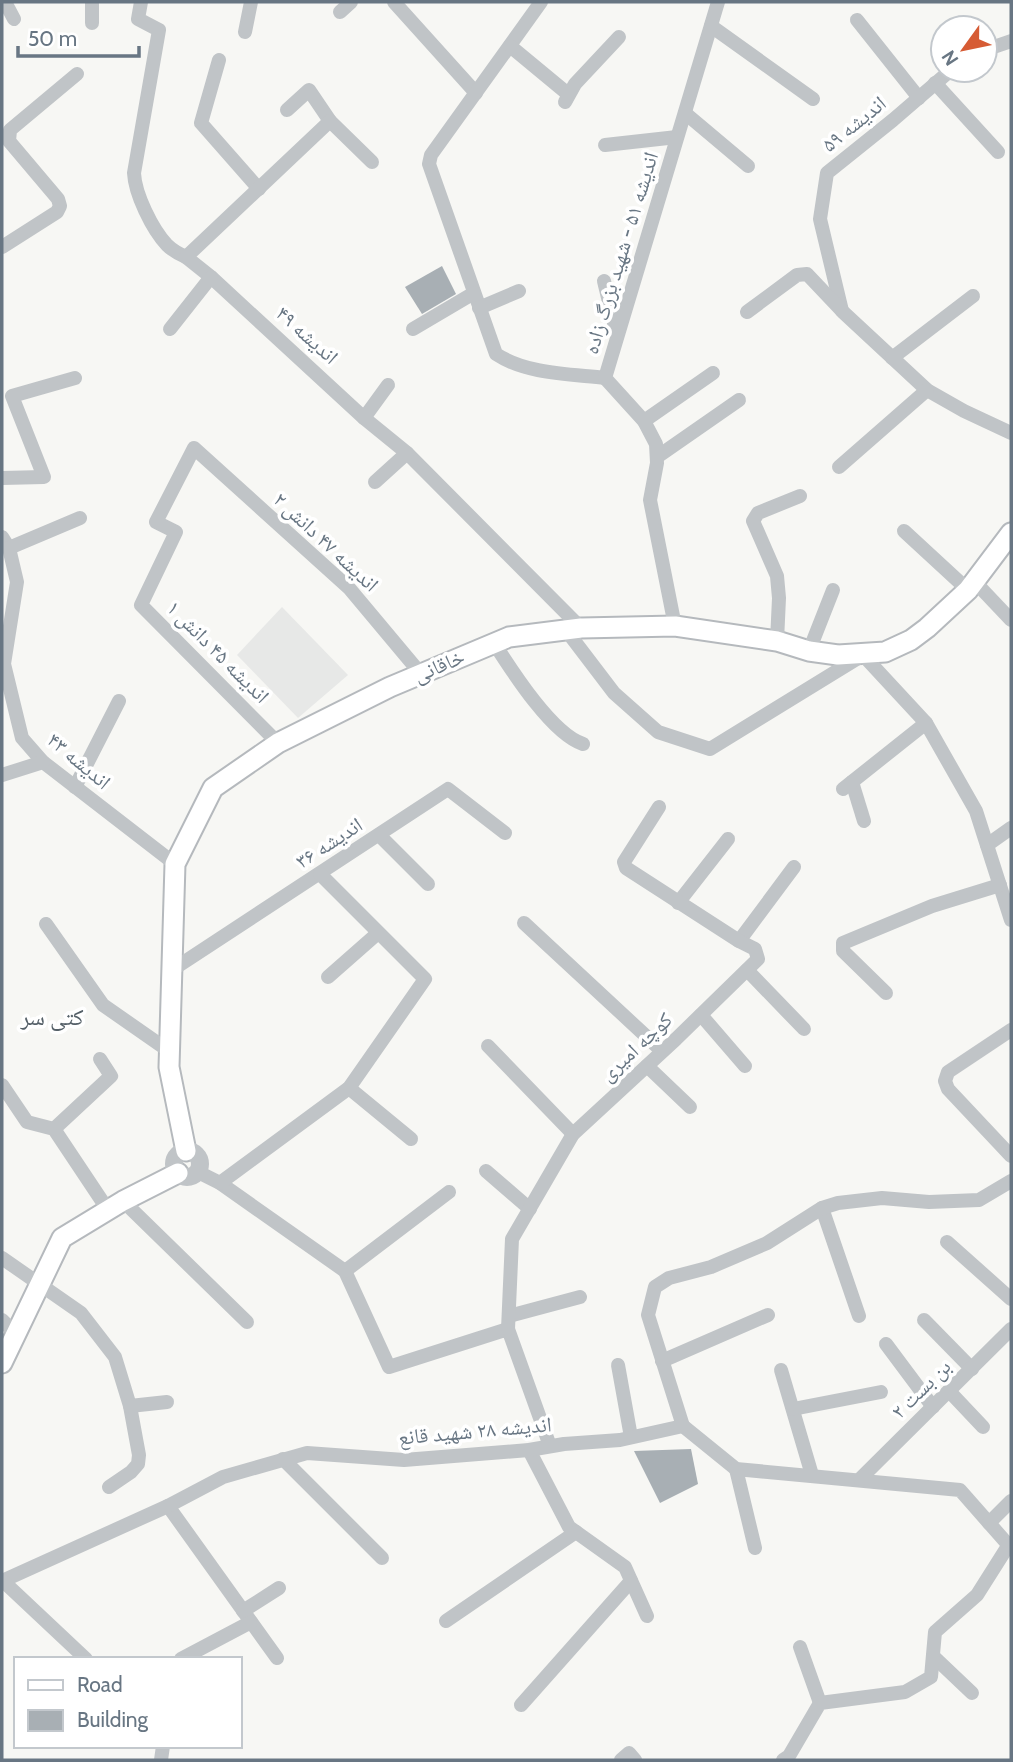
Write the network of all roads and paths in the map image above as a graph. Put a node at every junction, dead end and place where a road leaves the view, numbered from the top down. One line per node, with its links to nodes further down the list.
1 (5, 2): 8 (street)
2 (92, 2): 10 (street)
3 (141, 2): 32 (street, اندیشه ۴۹)
4 (251, 2): 12 (street)
5 (394, 2): 19 (street)
6 (541, 2): 14 (street)
7 (718, 2): 11 (street, اندیشه ۵۱ - شهید بزرگ زاده)
8 (14, 19)
9 (857, 20): 20 (street)
10 (92, 23)
11 (711, 26): 21 (street); 23 (street, اندیشه ۵۱ - شهید بزرگ زاده)
12 (245, 32)
13 (619, 37): 14 (street)
14 (510, 46): 19 (street)
15 (219, 60): 30 (street)
16 (77, 74): 31 (street)
17 (934, 84): 20 (street, اندیشه ۵۹)
18 (936, 84): 27 (street)
19 (475, 93): 36 (street)
20 (919, 98): 40 (street, اندیشه ۵۹)
21 (813, 99)
22 (287, 110): 24 (street)
23 (684, 113): 25 (street, اندیشه ۵۱ - شهید بزرگ زاده); 29 (street)
24 (330, 121): 28 (street); 30 (street)
25 (677, 137): 26 (street); 43 (street, اندیشه ۵۱ - شهید بزرگ زاده)
26 (606, 145)
27 (998, 152)
28 (372, 162)
29 (748, 166)
30 (259, 189): 32 (street)
31 (2, 247)
32 (186, 257): 33 (street, اندیشه ۴۹)
33 (211, 277): 41 (street); 51 (street, اندیشه ۴۹)
34 (604, 281): 43 (street)
35 (519, 291): 38 (street)
36 (474, 293): 38 (street); 42 (street)
37 (972, 296): 44 (street)
38 (479, 308): 47 (street)
39 (747, 312): 40 (street)
40 (843, 312): 44 (street)
41 (170, 329)
42 (413, 329)
43 (618, 336): 47 (street, اندیشه ۵۱ - شهید بزرگ زاده)
44 (892, 358): 49 (street)
45 (713, 373): 52 (street)
46 (75, 378): 58 (street)
47 (605, 378): 52 (street, اندیشه ۵۱ - شهید بزرگ زاده)
48 (388, 385): 51 (street)
49 (927, 390): 53 (street); 57 (street)
50 (739, 400): 56 (street)
51 (364, 418): 55 (street, اندیشه ۴۹)
52 (644, 421): 56 (street, اندیشه ۵۱ - شهید بزرگ زاده)
53 (1011, 433)
54 (194, 449): 75 (street, اندیشه ۴۷ دانش ۲); 78 (street, اندیشه ۴۵ دانش ۱)
55 (407, 453): 59 (street); 69 (street, اندیشه ۴۹)
56 (657, 457): 68 (street, اندیشه ۵۱ - شهید بزرگ زاده)
57 (839, 467)
58 (2, 478)
59 (375, 482)
60 (800, 496): 70 (street)
61 (80, 518): 64 (street)
62 (904, 531): 65 (street)
63 (1011, 533): 65 (main road, خاقانی)
64 (5, 542): 74 (street, اندیشه ۴۳)
65 (972, 586): 67 (street); 73 (main road, خاقانی)
66 (833, 590): 72 (street)
67 (1011, 620)
68 (675, 626): 69 (main road, خاقانی); 70 (main road, خاقانی)
69 (574, 629): 71 (main road, خاقانی); 73 (street, اندیشه ۴۹)
70 (777, 641): 72 (main road, خاقانی)
71 (494, 643): 75 (main road, خاقانی); 79 (street)
72 (809, 651): 73 (main road, خاقانی)
73 (863, 654): 77 (street)
74 (3, 664): 80 (street, اندیشه ۴۳)
75 (421, 674): 78 (main road, خاقانی)
76 (119, 701): 82 (street)
77 (926, 723): 84 (street); 89 (street)
78 (278, 743): 90 (main road, خاقانی)
79 (583, 744)
80 (43, 762): 81 (street); 82 (street, اندیشه ۴۳)
81 (2, 775)
82 (75, 787): 90 (street, اندیشه ۴۳)
83 (659, 807): 95 (street)
84 (864, 821)
85 (1011, 828): 89 (street)
86 (505, 833): 87 (street, اندیشه ۳۶)
87 (379, 835): 92 (street, اندیشه ۳۶); 93 (street)
88 (728, 839): 95 (street)
89 (987, 845): 94 (street)
90 (175, 864): 101 (main road, خاقانی)
91 (794, 867): 100 (street)
92 (320, 874): 99 (street); 101 (street, اندیشه ۳۶)
93 (428, 884)
94 (1000, 885): 96 (street); 104 (street)
95 (678, 903): 100 (street)
96 (1011, 920)
97 (524, 923): 110 (street)
98 (46, 924): 109 (street)
99 (379, 933): 103 (street); 115 (street)
100 (738, 941): 102 (street)
101 (172, 970): 109 (main road, خاقانی)
102 (747, 970): 105 (street, کوچه امیری); 106 (street)
103 (328, 977)
104 (886, 993)
105 (701, 1015): 110 (street, کوچه امیری); 113 (street)
106 (804, 1029)
107 (1011, 1030): 121 (street)
108 (488, 1046): 118 (street)
109 (169, 1051): 120 (main road, خاقانی)
110 (662, 1051): 112 (street, کوچه امیری)
111 (100, 1059): 117 (street)
112 (648, 1066): 116 (street); 118 (street, کوچه امیری)
113 (745, 1066)
114 (2, 1085): 117 (street)
115 (349, 1088): 119 (street); 125 (street)
116 (690, 1107)
117 (54, 1129): 127 (street)
118 (573, 1134): 129 (street, کوچه امیری)
119 (411, 1139)
120 (186, 1151): 123 (street)
121 (1011, 1156)
122 (486, 1171): 129 (street)
123 (188, 1172): 125 (street); 127 (main road)
124 (1011, 1181): 128 (street)
125 (220, 1183): 132 (street)
126 (449, 1192): 132 (street)
127 (115, 1206): 133 (main road); 139 (street)
128 (822, 1208): 137 (street); 144 (street)
129 (530, 1209): 140 (street, کوچه امیری)
130 (947, 1242): 135 (street)
131 (2, 1258): 133 (street)
132 (345, 1271): 140 (street)
133 (39, 1285): 141 (main road); 152 (street)
134 (580, 1297): 140 (street)
135 (1011, 1299)
136 (768, 1315): 144 (street)
137 (859, 1316)
138 (924, 1320): 147 (street)
139 (247, 1322)
140 (509, 1323): 158 (street)
141 (9, 1327): 145 (main road)
142 (1011, 1329): 147 (street, بن بست ۲)
143 (886, 1345): 153 (street)
144 (662, 1361): 155 (street)
145 (2, 1363)
146 (618, 1365): 157 (street)
147 (972, 1369): 149 (street, بن بست ۲)
148 (781, 1370): 154 (street)
149 (948, 1391): 153 (street, بن بست ۲); 156 (street)
150 (881, 1392): 154 (street)
151 (167, 1402): 152 (street)
152 (130, 1406): 164 (street)
153 (933, 1407): 163 (street, بن بست ۲)
154 (793, 1409): 162 (street)
155 (683, 1426): 157 (street, اندیشه ۲۸ شهید قانع); 161 (street)
156 (983, 1427)
157 (631, 1437): 158 (street, اندیشه ۲۸ شهید قانع)
158 (550, 1446): 159 (street, اندیشه ۲۸ شهید قانع)
159 (529, 1450): 160 (street, اندیشه ۲۸ شهید قانع); 168 (street)
160 (283, 1460): 166 (street, اندیشه ۲۸ شهید قانع); 171 (street)
161 (736, 1469): 162 (street); 170 (street)
162 (812, 1475): 163 (street)
163 (860, 1479): 167 (street)
164 (109, 1486)
165 (1011, 1501): 167 (street)
166 (168, 1506): 172 (street, اندیشه ۲۸ شهید قانع); 176 (street)
167 (989, 1523): 169 (street)
168 (576, 1532): 173 (street); 177 (street)
169 (1010, 1547): 179 (street)
170 (755, 1548)
171 (383, 1558)
172 (2, 1581): 180 (street)
173 (631, 1581): 175 (street); 185 (street)
174 (279, 1588): 176 (street)
175 (647, 1616)
176 (247, 1617): 181 (street); 182 (street)
177 (446, 1621)
178 (800, 1647): 184 (street)
179 (933, 1656): 183 (street); 184 (street)
180 (84, 1657)
181 (184, 1657)
182 (277, 1658)
183 (972, 1693)
184 (820, 1703): 186 (street)
185 (521, 1705)
186 (788, 1759)
187 (621, 1760): 188 (street)
188 (635, 1760)

